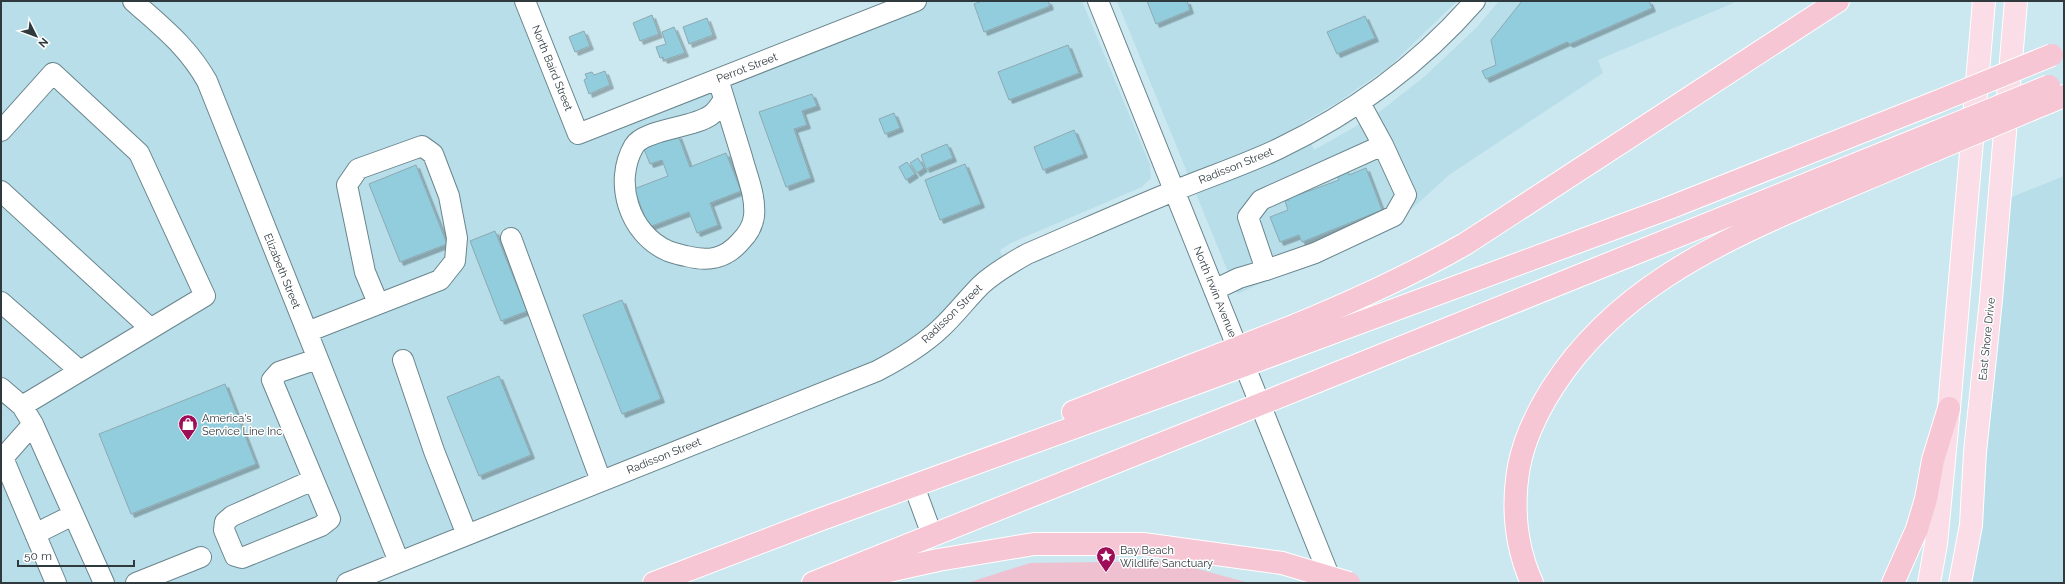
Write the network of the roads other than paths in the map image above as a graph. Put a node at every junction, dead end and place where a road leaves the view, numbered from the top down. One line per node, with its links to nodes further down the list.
1 (133, 1): 30 (street, Elizabeth Street)
2 (525, 1): 18 (street, North Baird Street)
3 (916, 1): 10 (street, Perrot Street)
4 (1098, 1): 23 (street, North Irwin Avenue)
5 (1475, 1): 14 (street, Radisson Street)
6 (1838, 1): 31 (highway)
7 (1984, 1): 37 (main road)
8 (2016, 1): 60 (main road, East Shore Drive)
9 (2058, 53): 31 (highway, bridge)
10 (718, 79): 12 (street); 13 (street, Perrot Street)
11 (2056, 91): 19 (highway, bridge)
12 (724, 99): 16 (street); 20 (street)
13 (662, 101): 15 (street, Perrot Street); 16 (street)
14 (1360, 103): 21 (street); 23 (street, Radisson Street)
15 (617, 119): 18 (street, Perrot Street); 20 (street)
16 (666, 130): 20 (street)
17 (1, 131): 29 (street)
18 (578, 134)
19 (1936, 141): 45 (highway, bridge); 57 (highway)
20 (635, 144)
21 (1383, 144): 25 (street); 25 (street)
22 (1, 191): 29 (street)
23 (1174, 191): 26 (street, North Irwin Avenue); 40 (street, Radisson Street)
24 (511, 238): 40 (street)
25 (1266, 270): 26 (street)
26 (1214, 290): 55 (street, North Irwin Avenue)
27 (1, 302): 34 (street)
28 (378, 303): 28 (street); 30 (street)
29 (150, 328): 34 (street)
30 (307, 332): 32 (street, Elizabeth Street)
31 (1299, 334): 41 (highway, bridge)
32 (317, 359): 39 (street); 47 (street, Elizabeth Street)
33 (403, 360): 44 (street)
34 (80, 371): 36 (street)
35 (1, 388): 36 (street)
36 (22, 406): 38 (street)
37 (1949, 408): 58 (highway); 59 (main road)
38 (33, 424): 42 (street); 43 (street)
39 (313, 480): 39 (street)
40 (601, 481): 44 (street, Radisson Street)
41 (914, 486): 45 (street); 52 (highway)
42 (73, 515): 43 (street); 49 (street)
43 (35, 534): 48 (street)
44 (467, 535): 47 (street, Radisson Street)
45 (932, 535): 53 (highway)
46 (201, 557): 50 (street)
47 (399, 562): 51 (street, Radisson Street)
48 (56, 583)
49 (104, 583)
50 (136, 583)
51 (347, 583)
52 (654, 583)
53 (813, 583)
54 (848, 583): 56 (highway, bridge)
55 (1332, 583)
56 (1348, 583)
57 (1532, 583)
58 (1893, 583)
59 (1929, 583)
60 (1960, 583)

